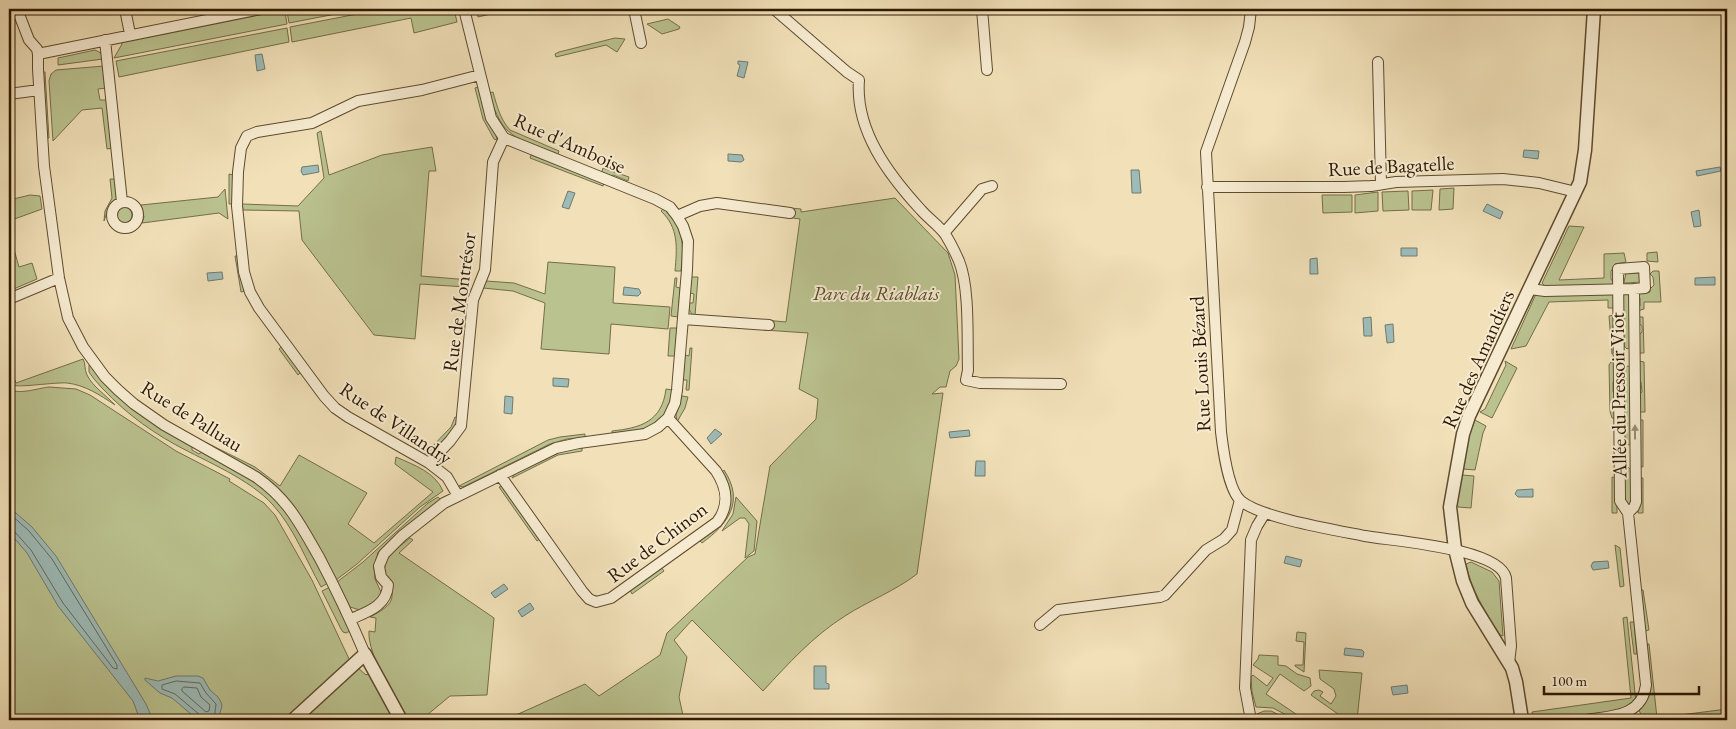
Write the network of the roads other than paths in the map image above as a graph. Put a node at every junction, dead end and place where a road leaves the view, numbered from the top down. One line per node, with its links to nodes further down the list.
1 (17, 9): 13 (street)
2 (124, 9): 10 (street)
3 (261, 9): 10 (street)
4 (464, 9): 16 (street, Rue d'Amboise)
5 (634, 9): 12 (street)
6 (774, 9): 27 (street)
7 (982, 9): 15 (street)
8 (1251, 9): 22 (street, Rue Louis Bézard)
9 (1594, 9): 23 (street, Rue des Amandiers)
10 (130, 34): 11 (street)
11 (105, 40): 13 (street); 24 (street)
12 (641, 43)
13 (38, 54): 17 (street, Rue de Palluau)
14 (1378, 62): 20 (street)
15 (987, 70)
16 (480, 76): 19 (street, Rue d'Amboise); 41 (street, Rue de Villandry)
17 (39, 90): 18 (street); 28 (street, Rue de Palluau)
18 (9, 94)
19 (504, 138): 26 (street, Rue d'Amboise); 41 (street, Rue de Montrésor)
20 (1381, 184): 22 (street, Rue de Bagatelle); 23 (street, Rue de Bagatelle)
21 (992, 186): 27 (street)
22 (1207, 187): 44 (street, Rue Louis Bézard)
23 (1576, 192): 29 (street, Rue des Amandiers)
24 (122, 202)
25 (790, 212): 26 (street)
26 (677, 216): 33 (street, Rue d'Amboise)
27 (944, 233): 37 (street)
28 (59, 278): 32 (street); 48 (street, Rue de Palluau)
29 (1530, 289): 30 (street, Allée du Pressoir Viot); 47 (street, Rue des Amandiers)
30 (1618, 289): 31 (street, Allée du Pressoir Viot); 31 (street); 36 (street, Allée du Pressoir Viot)
31 (1634, 289): 35 (street, Allée du Pressoir Viot)
32 (9, 299)
33 (683, 319): 34 (street); 38 (street, Rue d'Amboise)
34 (769, 326)
35 (1635, 357): 36 (street); 40 (street, Allée du Pressoir Viot, one-way to 35)
36 (1619, 358): 39 (street, Allée du Pressoir Viot)
37 (1061, 384)
38 (668, 418): 42 (street); 42 (street, Rue de Chinon)
39 (1620, 453): 40 (street); 46 (street, Allée du Pressoir Viot)
40 (1636, 453): 46 (street, Allée du Pressoir Viot)
41 (429, 463): 43 (street, Rue de Villandry)
42 (500, 475): 43 (street)
43 (458, 496): 48 (street)
44 (1240, 500): 45 (street); 49 (street)
45 (1265, 513): 47 (street); 54 (street)
46 (1628, 513): 56 (street, Allée du Pressoir Viot)
47 (1455, 549): 51 (street, Rue des Amandiers); 51 (street)
48 (351, 620): 50 (street, Rue de Palluau)
49 (1040, 625)
50 (365, 654): 52 (street); 53 (street, Rue de Palluau)
51 (1509, 663): 55 (street, Rue des Amandiers)
52 (293, 720)
53 (401, 720)
54 (1250, 720)
55 (1522, 720)
56 (1586, 720)

